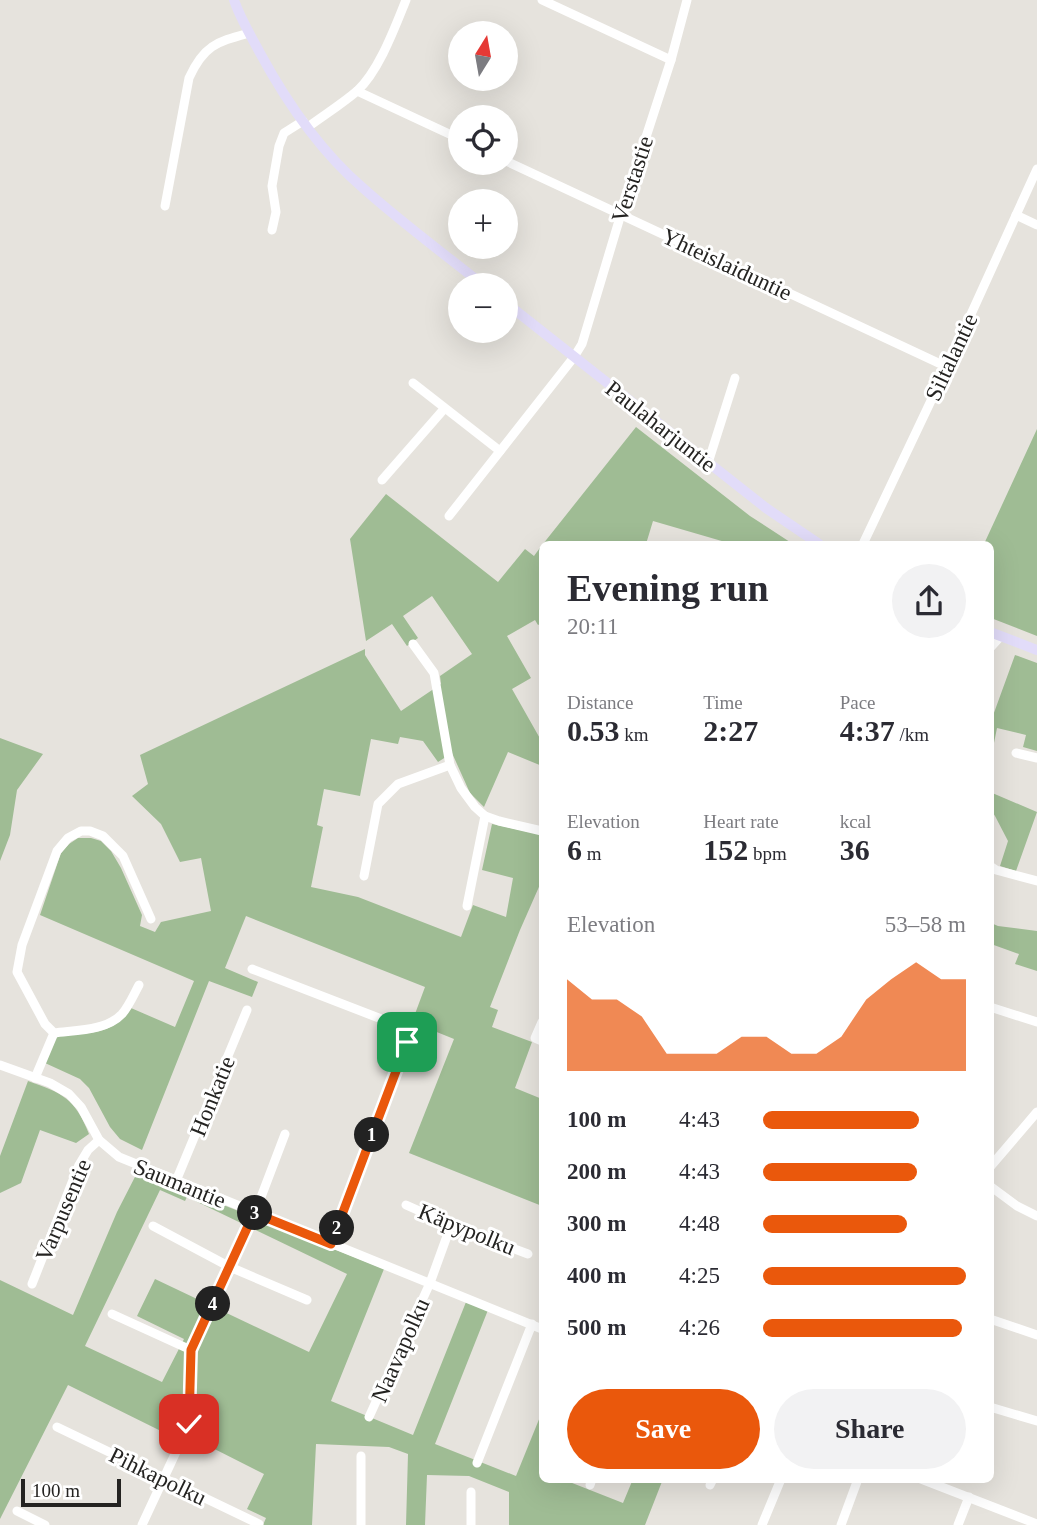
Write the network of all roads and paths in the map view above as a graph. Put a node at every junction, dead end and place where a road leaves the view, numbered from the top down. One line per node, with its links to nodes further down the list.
1 (234, 0): 5 (main road)
2 (406, 0): 7 (street)
3 (541, 0): 6 (street)
4 (687, 0): 6 (street, Verstastie)
5 (249, 33): 8 (main road); 12 (street)
6 (671, 60): 13 (street, Verstastie)
7 (357, 91): 8 (street); 9 (street)
8 (306, 124): 16 (street); 17 (main road)
9 (448, 133)
10 (518, 167): 13 (street, Yhteislaiduntie)
11 (1037, 169): 14 (street, Siltalantie)
12 (165, 206)
13 (621, 214): 19 (street, Verstastie); 20 (street, Yhteislaiduntie)
14 (1016, 215): 15 (street); 20 (street, Siltalantie)
15 (1037, 225)
16 (272, 230)
17 (468, 273)
18 (518, 313): 19 (main road, Paulaharjuntie)
19 (574, 357): 24 (street, Verstastie); 25 (main road, Paulaharjuntie)
20 (947, 367): 29 (street, Siltalantie)
21 (735, 378): 25 (street)
22 (413, 383): 23 (street)
23 (444, 409): 24 (street); 26 (street)
24 (500, 451): 27 (street, Verstastie)
25 (708, 463): 28 (main road, Paulaharjuntie)
26 (382, 480)
27 (449, 516)
28 (814, 541)
29 (864, 541)
30 (995, 635): 32 (main road)
31 (413, 644): 35 (street)
32 (1037, 650)
33 (1016, 753): 34 (street)
34 (1037, 758)
35 (450, 765): 36 (street); 39 (street)
36 (485, 816): 37 (street); 41 (street)
37 (539, 830)
38 (994, 869): 40 (street)
39 (364, 876)
40 (1037, 881)
41 (467, 906)
42 (151, 919): 48 (street)
43 (252, 970): 62 (street)
44 (139, 985): 48 (street)
45 (994, 1008): 47 (street)
46 (247, 1010): 55 (street, Honkatie)
47 (1037, 1022)
48 (54, 1033): 50 (street)
49 (0, 1065): 50 (street, Saumantie)
50 (35, 1078): 53 (street, Saumantie)
51 (1037, 1112): 54 (street)
52 (285, 1134): 58 (street)
53 (99, 1140): 55 (street, Saumantie); 66 (street, Varpusentie)
54 (994, 1162)
55 (176, 1181): 58 (street, Saumantie)
56 (994, 1189): 59 (street)
57 (406, 1205): 60 (street, Käpypolku)
58 (254, 1213): 62 (street, Saumantie); 64 (street)
59 (1037, 1216)
60 (451, 1225): 63 (street, Käpypolku); 65 (street, Naavapolku)
61 (153, 1226): 64 (street)
62 (331, 1244): 65 (street, Saumantie)
63 (528, 1254)
64 (230, 1266): 67 (street); 73 (street)
65 (430, 1283): 70 (street, Saumantie); 75 (street, Naavapolku)
66 (32, 1284)
67 (307, 1300)
68 (112, 1314): 73 (street)
69 (994, 1320): 72 (street)
70 (532, 1324): 71 (street, Saumantie); 79 (street)
71 (539, 1328)
72 (1037, 1335)
73 (191, 1350): 80 (street)
74 (994, 1408): 76 (street)
75 (369, 1417)
76 (1037, 1421)
77 (57, 1427): 80 (street, Pihkapolku)
78 (361, 1456): 91 (street)
79 (477, 1463)
80 (163, 1478): 87 (street, Pihkapolku); 90 (street)
81 (779, 1483): 93 (street)
82 (857, 1483): 94 (street)
83 (932, 1483): 85 (street)
84 (471, 1492): 92 (street)
85 (969, 1497): 88 (street); 95 (street)
86 (17, 1511): 89 (street)
87 (259, 1524)
88 (1037, 1524)
89 (45, 1525)
90 (142, 1525)
91 (360, 1525)
92 (471, 1525)
93 (762, 1525)
94 (841, 1525)
95 (958, 1525)

